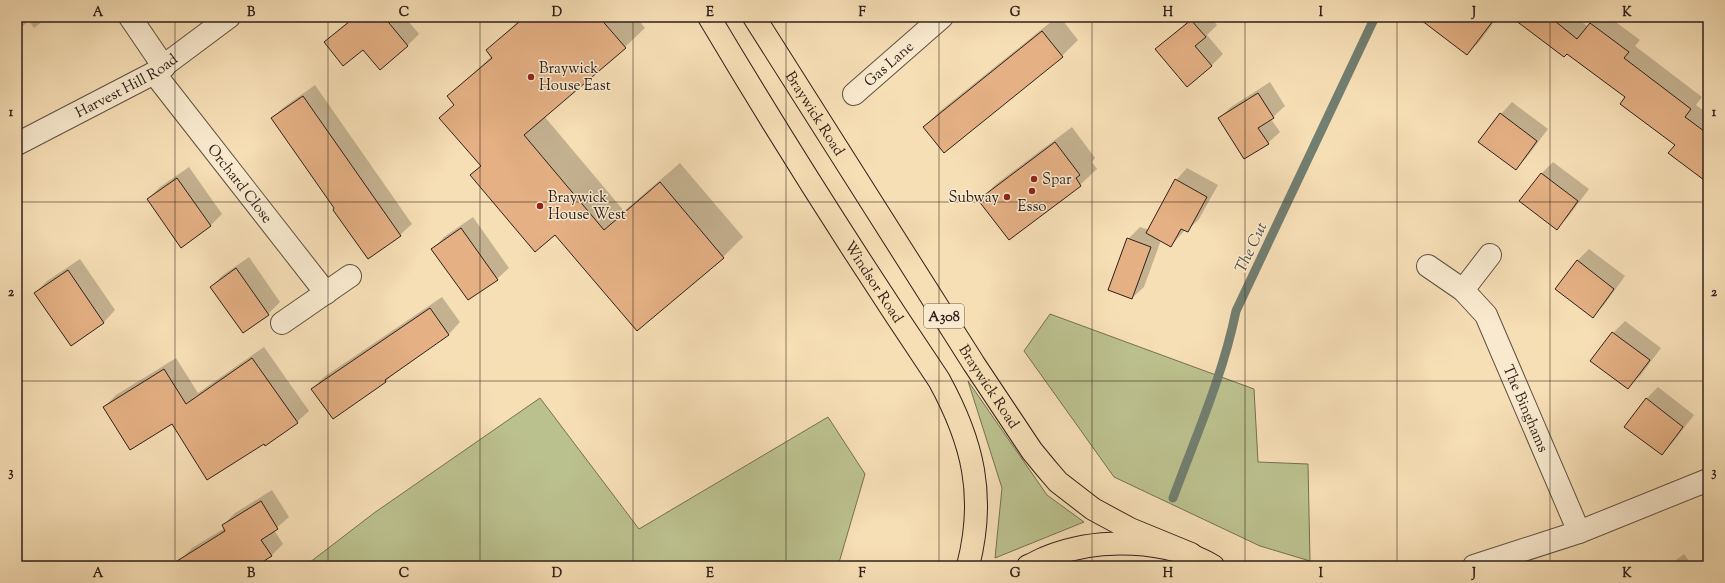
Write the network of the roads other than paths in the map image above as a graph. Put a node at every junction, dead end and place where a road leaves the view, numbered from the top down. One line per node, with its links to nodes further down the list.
1 (130, 17): 6 (street, Orchard Close)
2 (229, 17): 6 (street, Harvest Hill Road)
3 (710, 17): 18 (main road, Windsor Road / A308)
4 (754, 17): 17 (main road, Braywick Road / A308)
5 (942, 17): 7 (street, Gas Lane)
6 (159, 70): 8 (street, Harvest Hill Road); 13 (street, Orchard Close)
7 (854, 94)
8 (17, 144)
9 (1490, 256): 12 (street)
10 (1428, 266): 12 (street, The Binghams)
11 (350, 276): 13 (street)
12 (1463, 290): 16 (street, The Binghams)
13 (326, 294): 14 (street)
14 (282, 323)
15 (1708, 480): 16 (street)
16 (1579, 532): 21 (street)
17 (1191, 554): 19 (main road); 20 (main road)
18 (968, 566)
19 (1028, 566)
20 (1213, 566)
21 (1474, 566)

